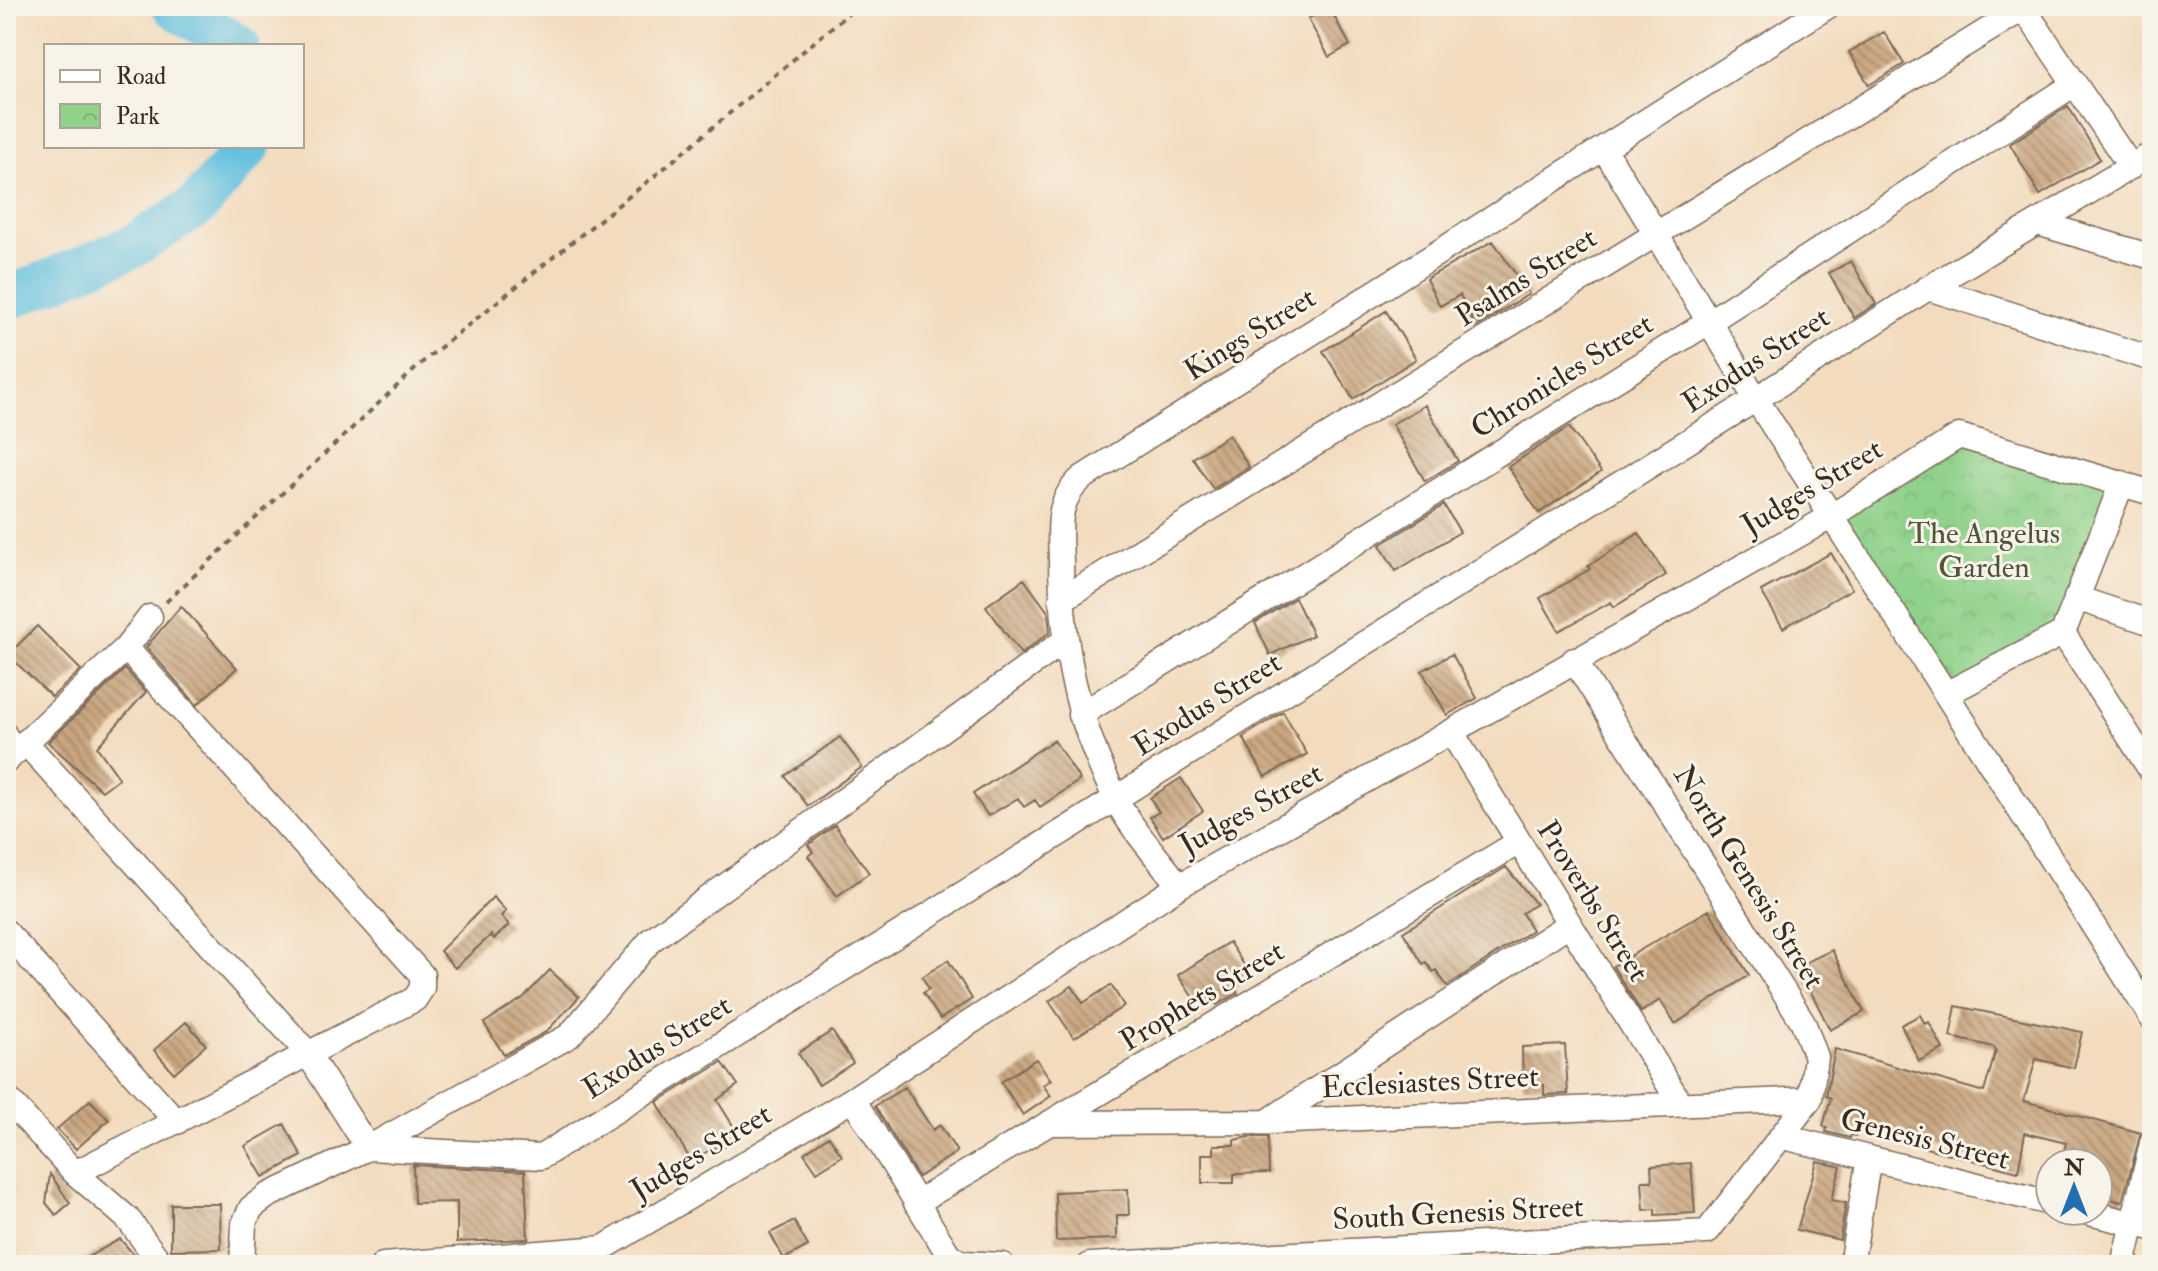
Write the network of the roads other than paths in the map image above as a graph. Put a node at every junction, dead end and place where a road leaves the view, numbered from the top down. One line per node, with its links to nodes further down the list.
1 (1828, 6): 4 (street, Kings Street)
2 (2023, 7): 3 (street); 7 (street, Psalms Street)
3 (2073, 85): 5 (street); 10 (street, Chronicles Street)
4 (1605, 150): 7 (street); 17 (street, Kings Street)
5 (2144, 162): 6 (street, Exodus Street)
6 (2041, 224): 8 (street); 9 (street, Exodus Street)
7 (1656, 234): 10 (street); 17 (street, Psalms Street)
8 (2152, 257)
9 (1928, 288): 11 (street); 12 (street, Exodus Street)
10 (1710, 321): 12 (street); 25 (street, Chronicles Street)
11 (2152, 359)
12 (1756, 399): 15 (street); 29 (street, Exodus Street)
13 (2122, 483): 14 (street, Judges Street); 15 (street, Judges Street); 16 (street)
14 (2152, 493)
15 (1832, 516): 23 (street, Judges Street); 24 (street)
16 (2076, 598): 19 (street); 20 (street)
17 (1061, 600): 21 (street, Kings Street)
18 (150, 617): 22 (street)
19 (2152, 623)
20 (2063, 633): 24 (street); 28 (street)
21 (1064, 641): 25 (street, Kings Street); 45 (street)
22 (126, 648): 27 (street); 35 (street)
23 (1574, 660): 26 (street, Judges Street); 38 (street, North Genesis Street)
24 (1946, 694): 34 (street)
25 (1080, 715): 29 (street, Kings Street)
26 (1452, 733): 30 (street, Proverbs Street); 31 (street, Judges Street)
27 (14, 744): 35 (street)
28 (2151, 769)
29 (1116, 799): 31 (street, Kings Street); 45 (street, Exodus Street)
30 (1519, 842): 32 (street, Proverbs Street); 42 (street, Prophets Street)
31 (1179, 886): 37 (street, Judges Street)
32 (1569, 924): 39 (street, Proverbs Street); 41 (street)
33 (6, 932): 40 (street)
34 (2152, 1018)
35 (306, 1051): 40 (street); 45 (street)
36 (6, 1097): 47 (street)
37 (853, 1099): 49 (street); 54 (street, Judges Street)
38 (1810, 1099): 39 (street, Ecclesiastes Street); 43 (street, North Genesis Street)
39 (1680, 1103): 41 (street, Ecclesiastes Street)
40 (177, 1122): 47 (street)
41 (1267, 1122): 42 (street, Ecclesiastes Street)
42 (1053, 1123): 49 (street, Prophets Street)
43 (1784, 1137): 46 (street, Genesis Street); 56 (street, South Genesis Street)
44 (2152, 1143): 51 (street)
45 (368, 1148): 53 (street)
46 (1869, 1158): 48 (street, Genesis Street); 57 (street)
47 (75, 1173): 52 (street)
48 (2034, 1199)
49 (916, 1203): 55 (street)
50 (2114, 1219): 51 (street)
51 (2142, 1226): 58 (street)
52 (162, 1265)
53 (242, 1265)
54 (383, 1265)
55 (1002, 1265)
56 (1090, 1265)
57 (1851, 1265)
58 (2123, 1265)

